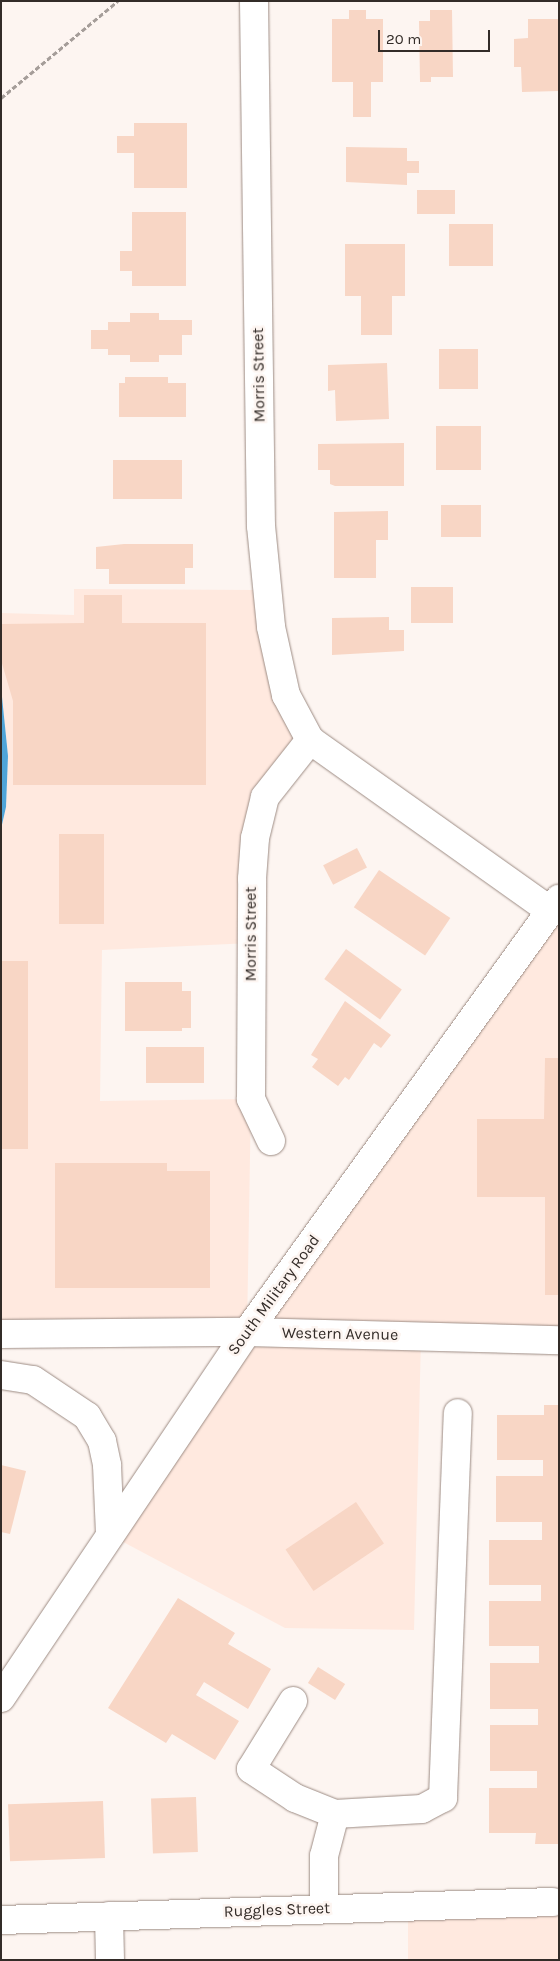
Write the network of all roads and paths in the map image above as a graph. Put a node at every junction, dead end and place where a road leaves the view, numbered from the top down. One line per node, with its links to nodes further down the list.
1 (118, 1): 3 (path)
2 (254, 1): 4 (street, Morris Street)
3 (1, 98)
4 (310, 740): 5 (street, Morris Street); 6 (street, Morris Street)
5 (555, 905): 7 (street, South Military Road)
6 (270, 1141)
7 (247, 1332): 8 (street, Western Avenue); 9 (street, Western Avenue); 12 (street, South Military Road)
8 (1, 1334)
9 (559, 1340)
10 (1, 1375): 12 (street)
11 (458, 1412): 15 (street)
12 (110, 1535): 13 (street, South Military Road)
13 (1, 1698)
14 (293, 1701): 15 (street)
15 (335, 1814): 17 (street)
16 (553, 1902): 17 (street, Ruggles Street)
17 (324, 1909): 18 (street, Ruggles Street)
18 (109, 1916): 19 (street, Ruggles Street); 20 (street)
19 (1, 1920)
20 (110, 1960)

